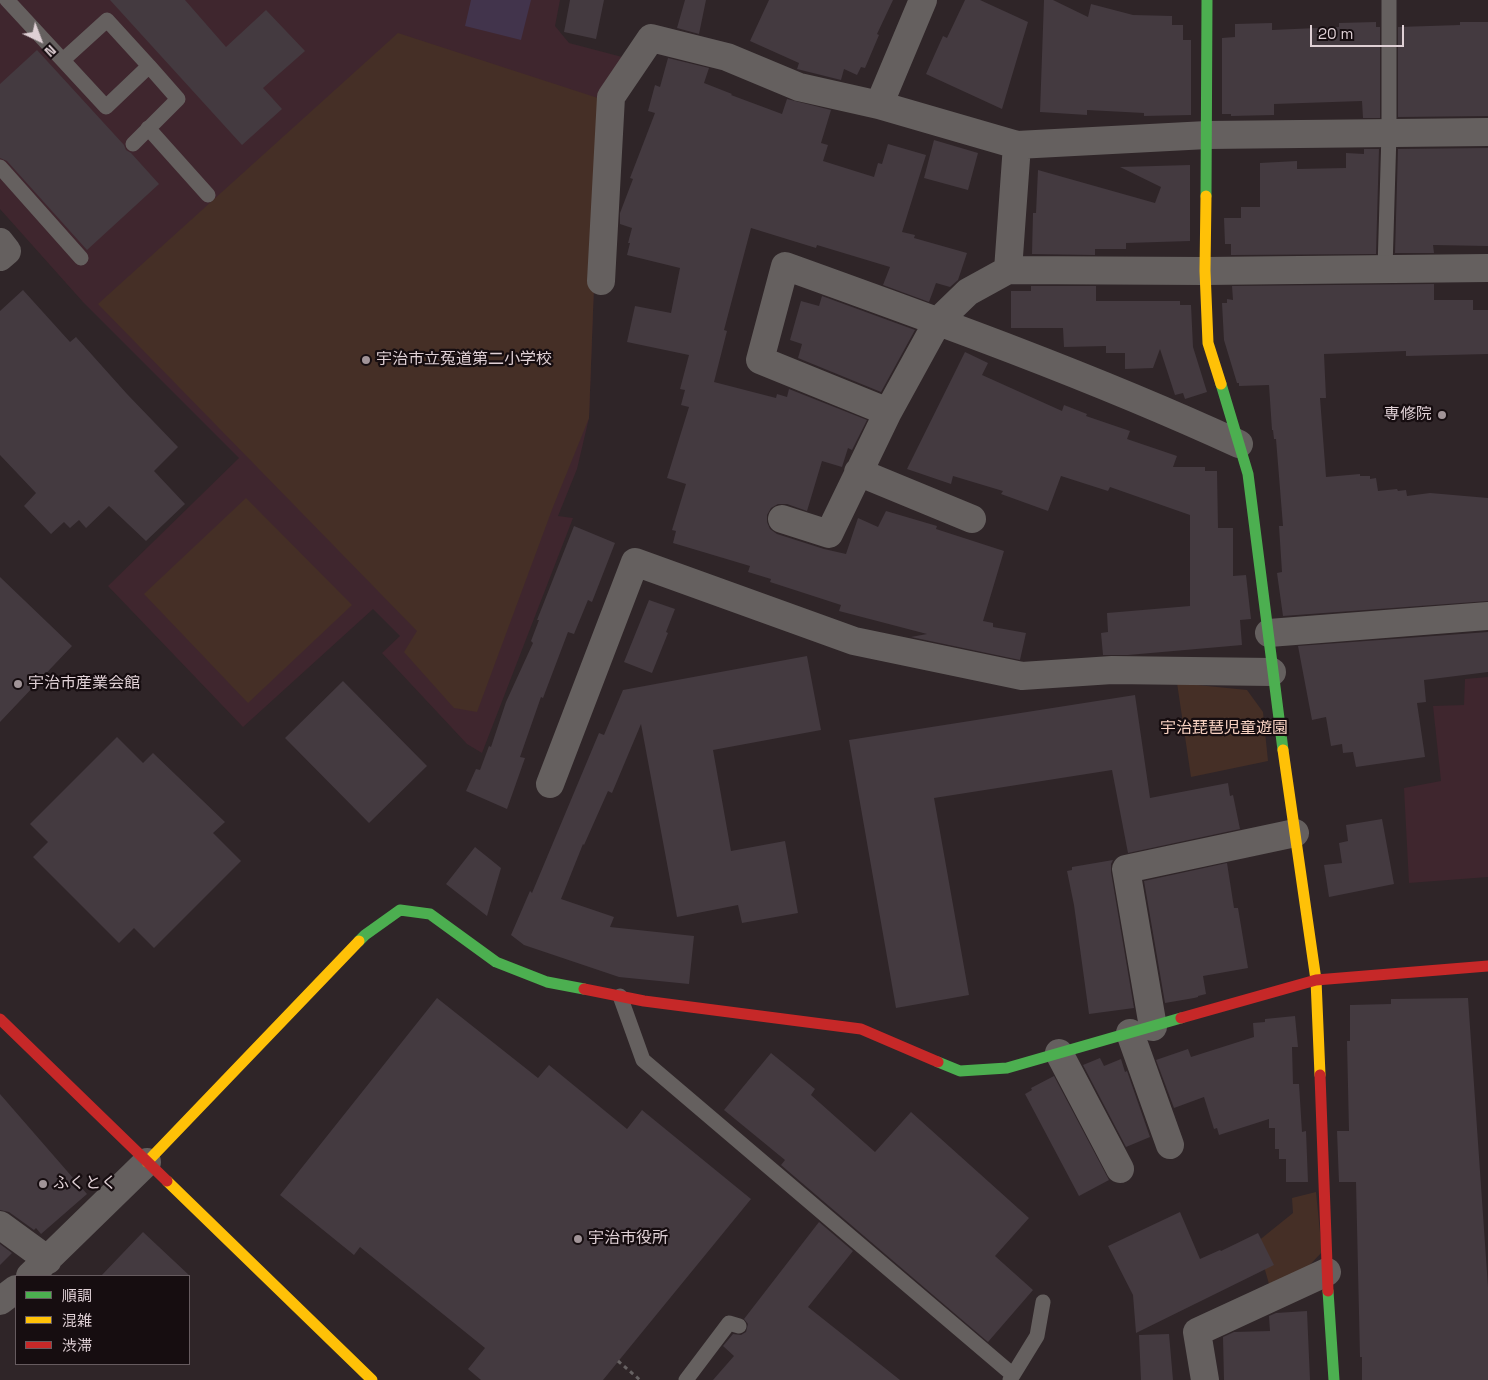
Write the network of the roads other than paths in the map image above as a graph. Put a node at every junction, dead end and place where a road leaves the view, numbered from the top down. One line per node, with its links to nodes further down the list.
1 (8, 0): 5 (lane)
2 (923, 0): 7 (street)
3 (1207, 0): 11 (street)
4 (1389, 0): 10 (lane)
5 (63, 60): 6 (lane); 6 (lane)
6 (149, 66): 8 (lane)
7 (879, 105): 13 (street); 23 (street)
8 (148, 128): 12 (lane); 15 (lane)
9 (1488, 132): 10 (street)
10 (1389, 133): 11 (street); 20 (lane)
11 (1207, 135): 13 (street); 22 (street)
12 (133, 144)
13 (1017, 145): 21 (street)
14 (0, 167): 18 (lane)
15 (208, 195)
16 (0, 242): 17 (street)
17 (0, 257)
18 (81, 258)
19 (1488, 268): 20 (street)
20 (1385, 269): 22 (street)
21 (1008, 270): 22 (street); 24 (street)
22 (1205, 272): 26 (street)
23 (601, 281)
24 (938, 321): 25 (street); 25 (street); 26 (street)
25 (888, 412): 27 (street)
26 (1239, 444): 31 (street)
27 (858, 472): 28 (street); 29 (street)
28 (782, 519)
29 (972, 519)
30 (1488, 616): 31 (street)
31 (1269, 633): 32 (street)
32 (1272, 672): 33 (street); 34 (street)
33 (550, 784)
34 (1295, 834): 36 (street); 39 (street)
35 (1488, 966): 36 (street)
36 (1316, 980): 39 (street); 46 (street)
37 (620, 996): 40 (street); 42 (street); 51 (lane)
38 (0, 1018): 42 (street)
39 (1142, 1030): 40 (street); 41 (street)
40 (1059, 1053): 43 (street)
41 (1170, 1144)
42 (147, 1162): 45 (street); 53 (street)
43 (1120, 1170)
44 (0, 1225): 45 (street)
45 (39, 1268)
46 (1328, 1272): 54 (street); 55 (street)
47 (15, 1290): 48 (street)
48 (0, 1301)
49 (1043, 1302): 51 (lane)
50 (738, 1326): 52 (lane)
51 (1011, 1377)
52 (689, 1379)
53 (372, 1380)
54 (1205, 1380)
55 (1334, 1380)

